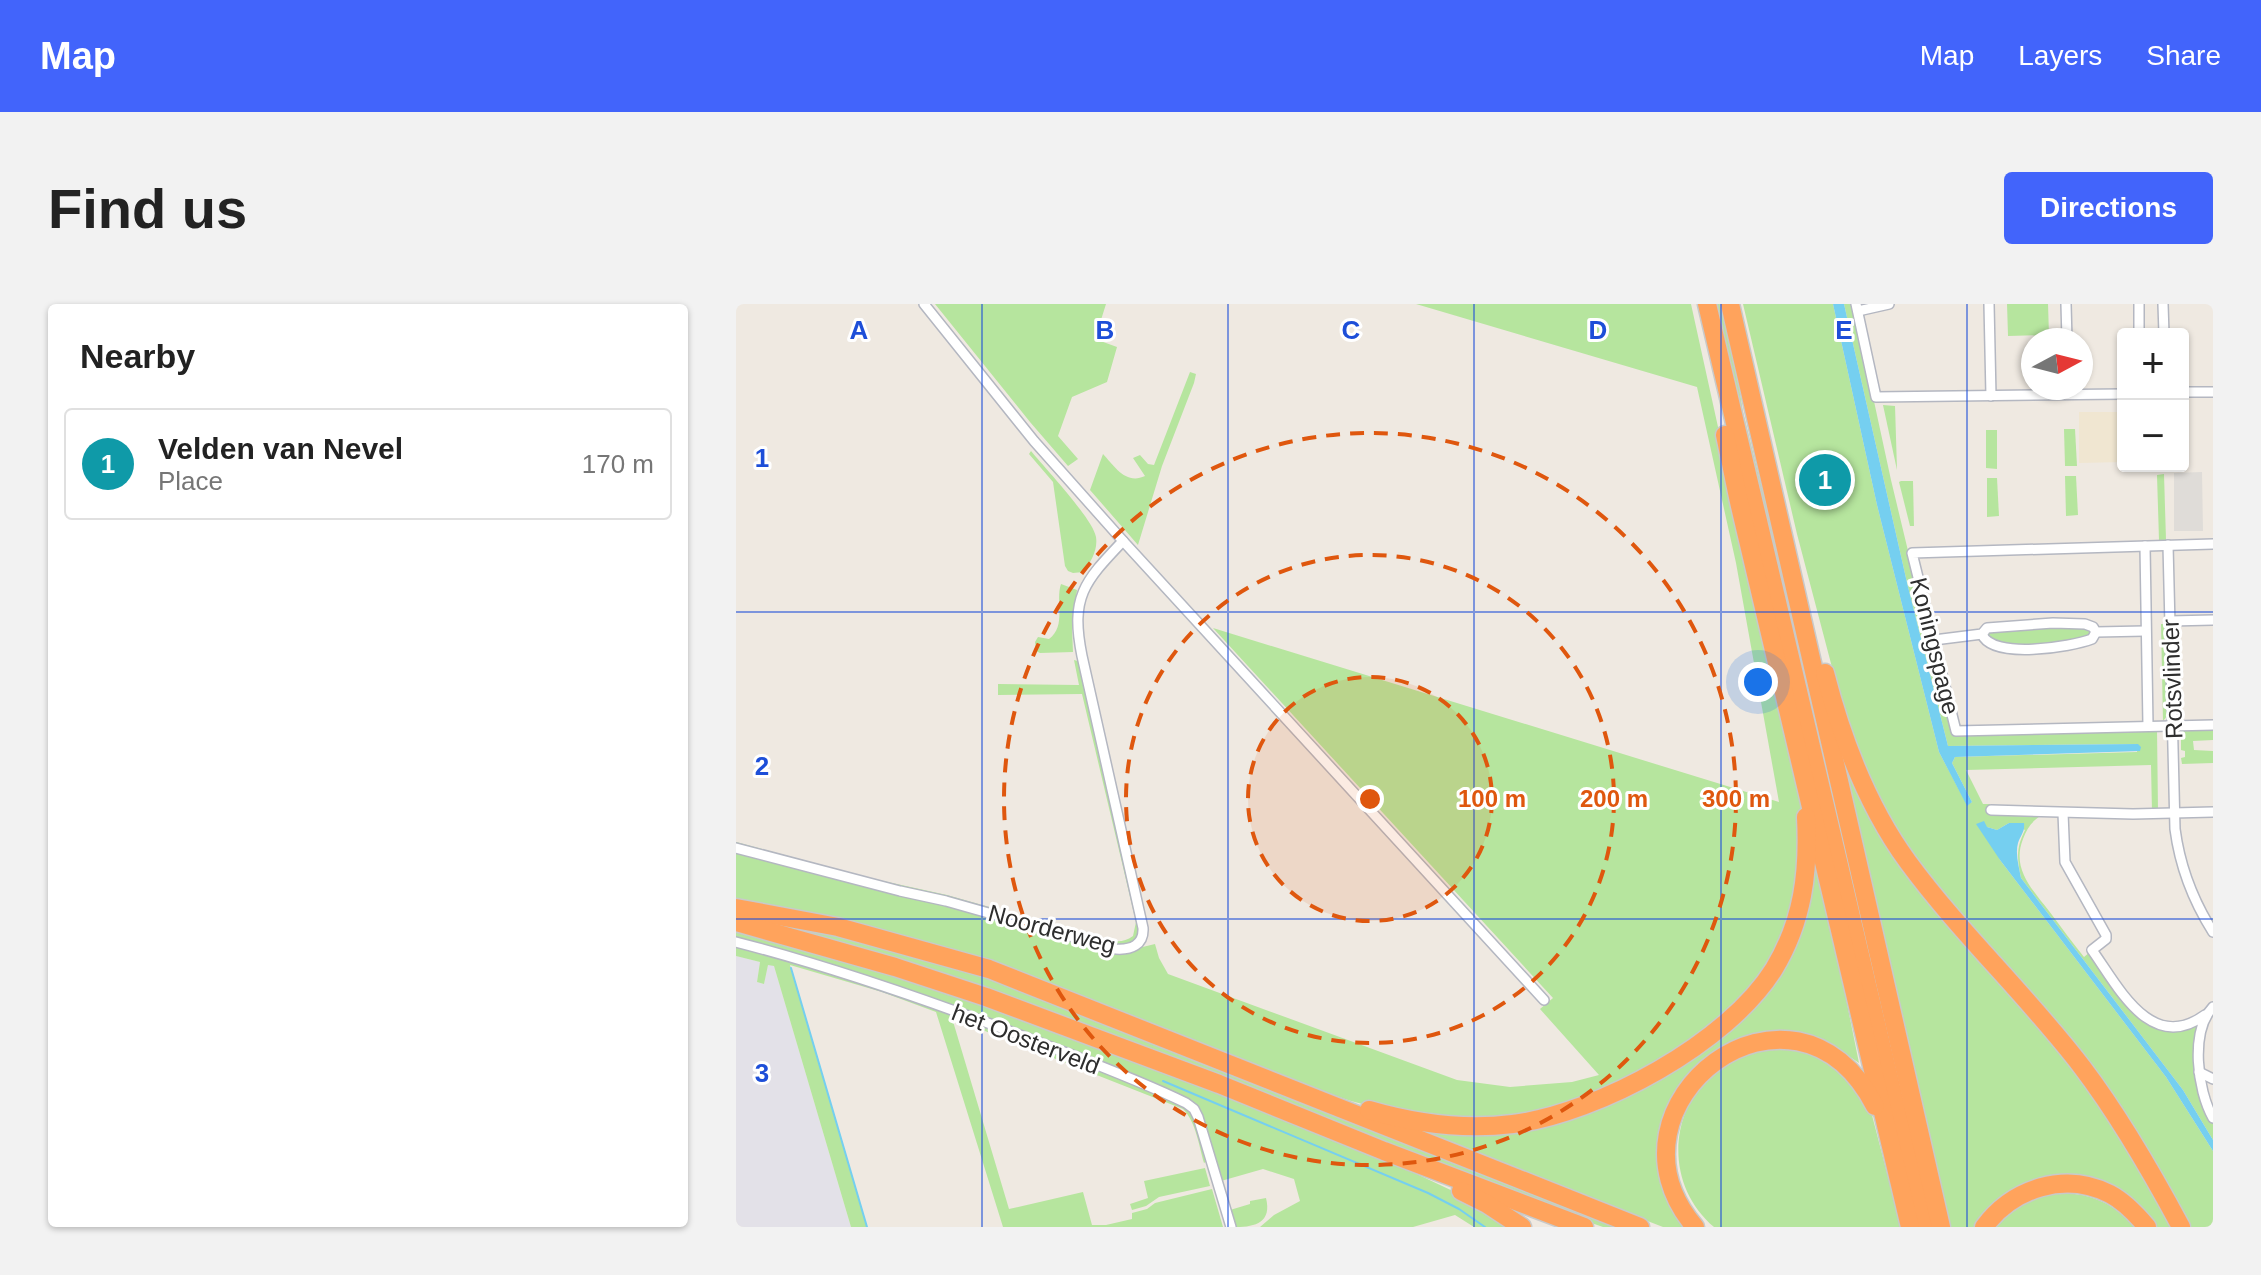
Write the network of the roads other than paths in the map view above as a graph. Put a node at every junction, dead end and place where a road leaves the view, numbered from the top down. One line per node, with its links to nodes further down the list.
1 (924, 304): 20 (street)
2 (1707, 304): 33 (highway); 58 (highway)
3 (1730, 304): 19 (highway)
4 (1889, 304): 9 (street)
5 (1989, 304): 18 (street)
6 (2066, 304): 10 (street)
7 (2139, 304): 11 (street)
8 (2163, 304): 12 (street)
9 (1857, 308): 18 (street)
10 (2067, 328)
11 (2139, 328)
12 (2164, 328)
13 (2189, 392): 14 (street)
14 (2213, 392)
15 (2093, 393): 17 (street)
16 (2021, 394): 18 (street)
17 (2117, 394)
18 (1991, 396)
19 (1781, 528): 59 (highway); 62 (highway)
20 (1123, 541): 38 (street, Noorderweg); 43 (street)
21 (2213, 544): 22 (street, Koningspage)
22 (2168, 545): 23 (street, Koningspage); 25 (street, Rotsvlinder)
23 (2145, 546): 26 (street); 29 (street, Koningspage)
24 (2213, 620): 25 (street)
25 (2170, 621): 32 (street, Rotsvlinder)
26 (2145, 631): 27 (street); 31 (street)
27 (2096, 632): 28 (street); 28 (street)
28 (1982, 634): 29 (street)
29 (1934, 640): 31 (street, Koningspage)
30 (2213, 725): 32 (street, Koningspage)
31 (2148, 726): 32 (street, Koningspage)
32 (2173, 726): 37 (street, Rotsvlinder)
33 (1805, 777): 48 (highway); 51 (highway)
34 (1991, 810): 36 (street)
35 (2213, 812): 37 (street)
36 (2063, 813): 37 (street); 45 (street)
37 (2174, 814): 41 (street, Rotsvlinder)
38 (736, 848)
39 (736, 908): 48 (highway)
40 (736, 922): 50 (highway)
41 (2213, 932)
42 (736, 942): 53 (street, het Oosterveld)
43 (1544, 1000)
44 (2213, 1007): 45 (street)
45 (2205, 1015): 46 (street)
46 (2199, 1072): 47 (street); 49 (street)
47 (2213, 1079)
48 (1285, 1087): 55 (highway)
49 (2213, 1118)
50 (1384, 1151): 52 (highway); 54 (highway)
51 (1892, 1151): 56 (highway); 57 (highway)
52 (1576, 1224)
53 (1231, 1227)
54 (1522, 1227)
55 (1640, 1227)
56 (1695, 1227)
57 (1910, 1227)
58 (1924, 1227)
59 (1941, 1227)
60 (1984, 1227): 61 (highway)
61 (2147, 1227)
62 (2181, 1227)

